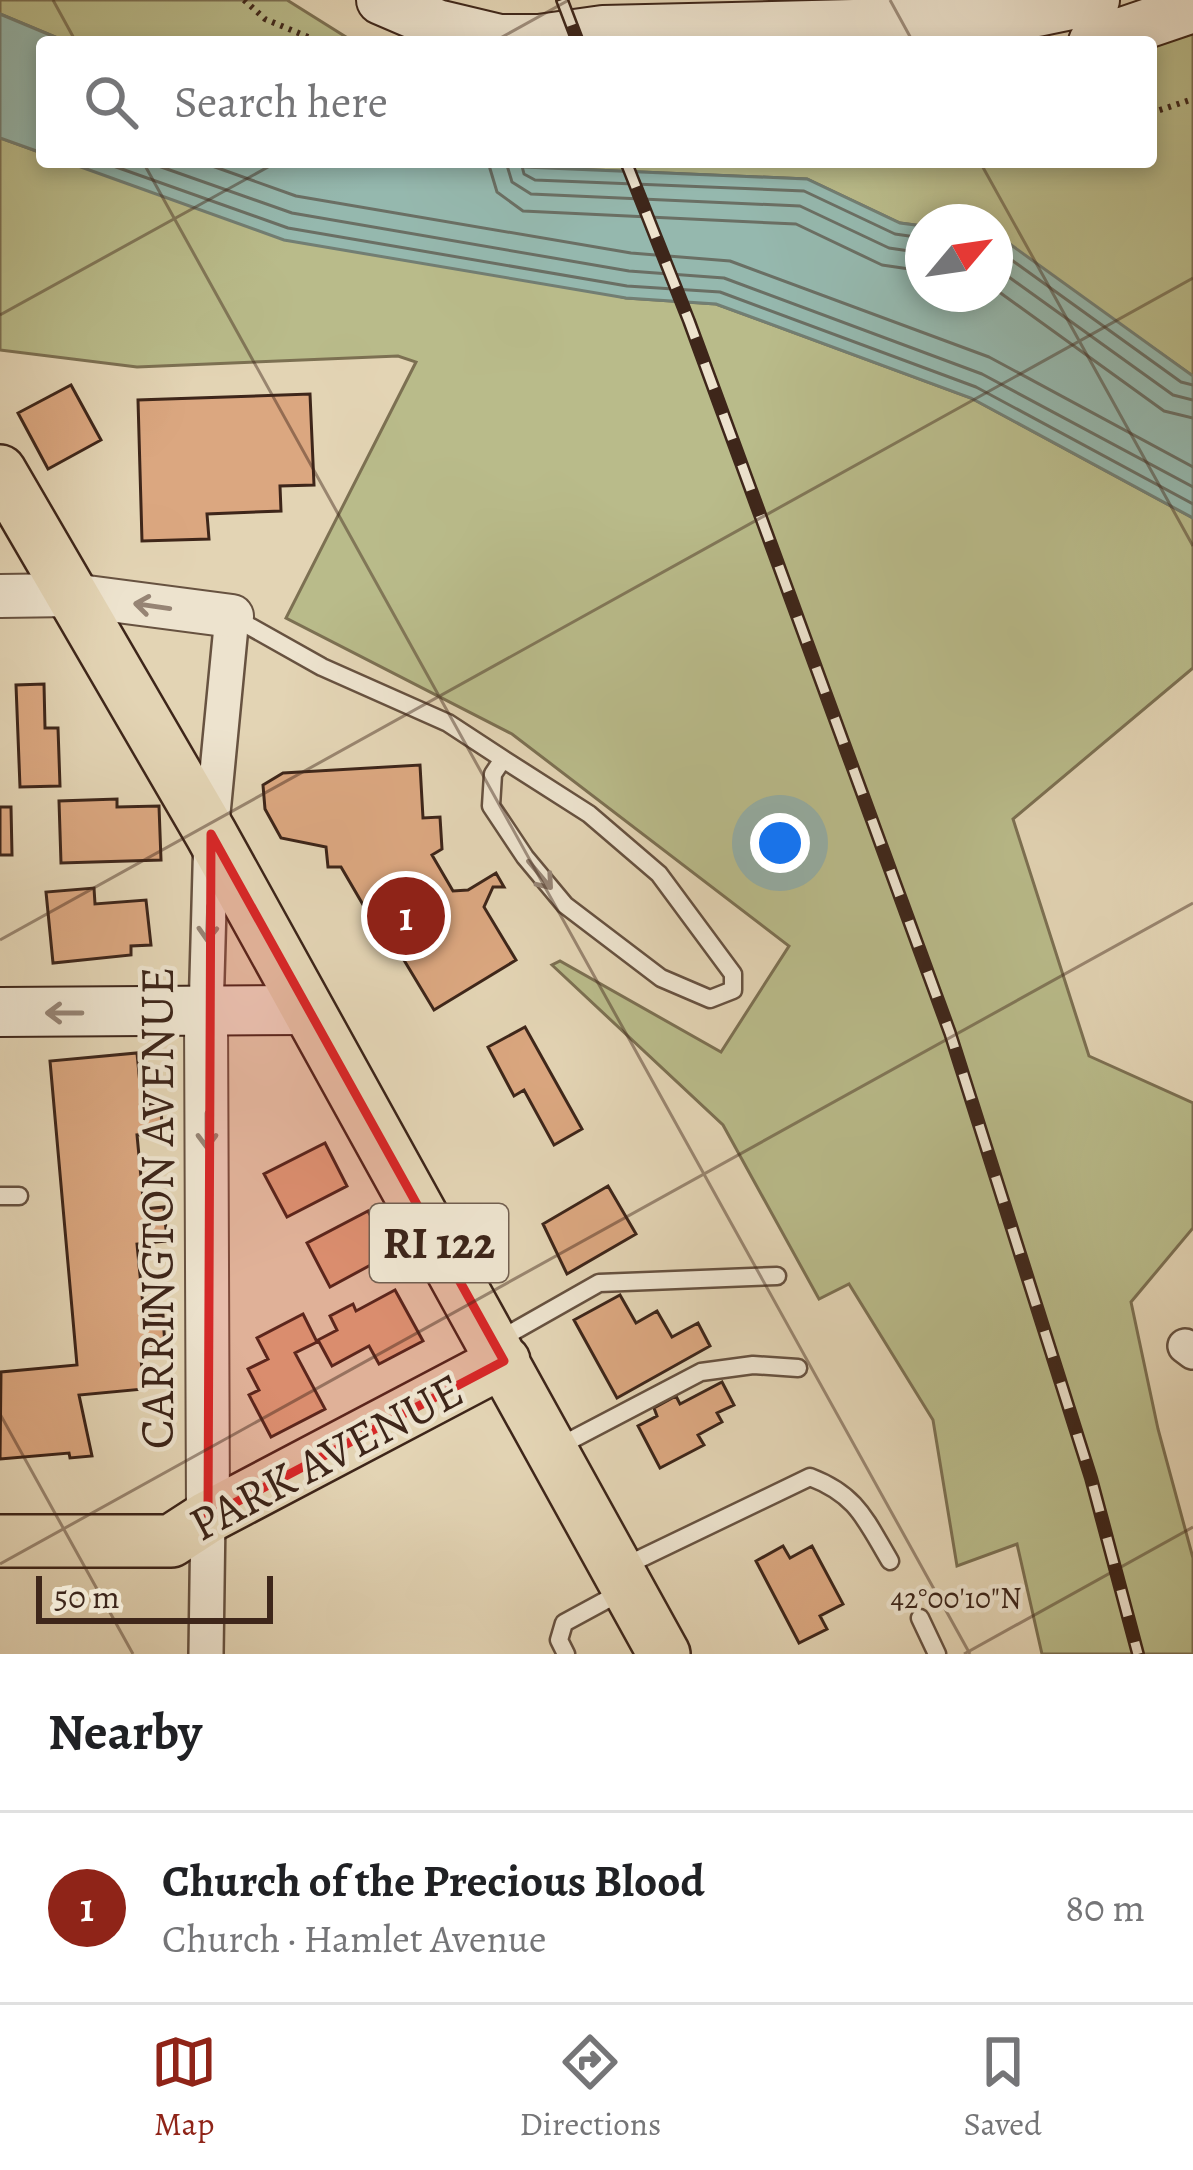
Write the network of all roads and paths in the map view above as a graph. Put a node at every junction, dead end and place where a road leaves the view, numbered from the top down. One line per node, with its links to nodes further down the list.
1 (244, 0): 5 (path)
2 (381, 0): 6 (main road)
3 (1095, 0): 7 (main road)
4 (1193, 8): 8 (main road)
5 (306, 36)
6 (487, 36)
7 (570, 36)
8 (1111, 36)
9 (1193, 99): 10 (path)
10 (1157, 111)
11 (0, 471): 12 (main road, RI 122)
12 (72, 595): 13 (street); 14 (street, one-way to 12); 16 (main road, RI 122)
13 (0, 596)
14 (232, 616): 15 (lane); 16 (street, CARRINGTON AVENUE)
15 (498, 766): 15 (lane, one-way to 15)
16 (211, 834): 17 (main road, RI 122); 19 (street, CARRINGTON AVENUE, one-way to 19)
17 (307, 1010): 19 (main road); 21 (main road, RI 122)
18 (0, 1012): 19 (main road, one-way to 18)
19 (206, 1013): 24 (street, CARRINGTON AVENUE, one-way to 24)
20 (777, 1276): 21 (lane)
21 (499, 1352): 23 (main road, RI 122); 24 (main road, PARK AVENUE)
22 (798, 1368): 23 (lane)
23 (553, 1450): 27 (main road, RI 122)
24 (208, 1517): 25 (main road, PARK AVENUE); 29 (street, CARRINGTON AVENUE)
25 (0, 1541)
26 (890, 1561): 27 (lane)
27 (624, 1578): 30 (lane); 31 (main road, RI 122)
28 (920, 1618): 32 (lane)
29 (206, 1654)
30 (566, 1654)
31 (664, 1654)
32 (938, 1654)

